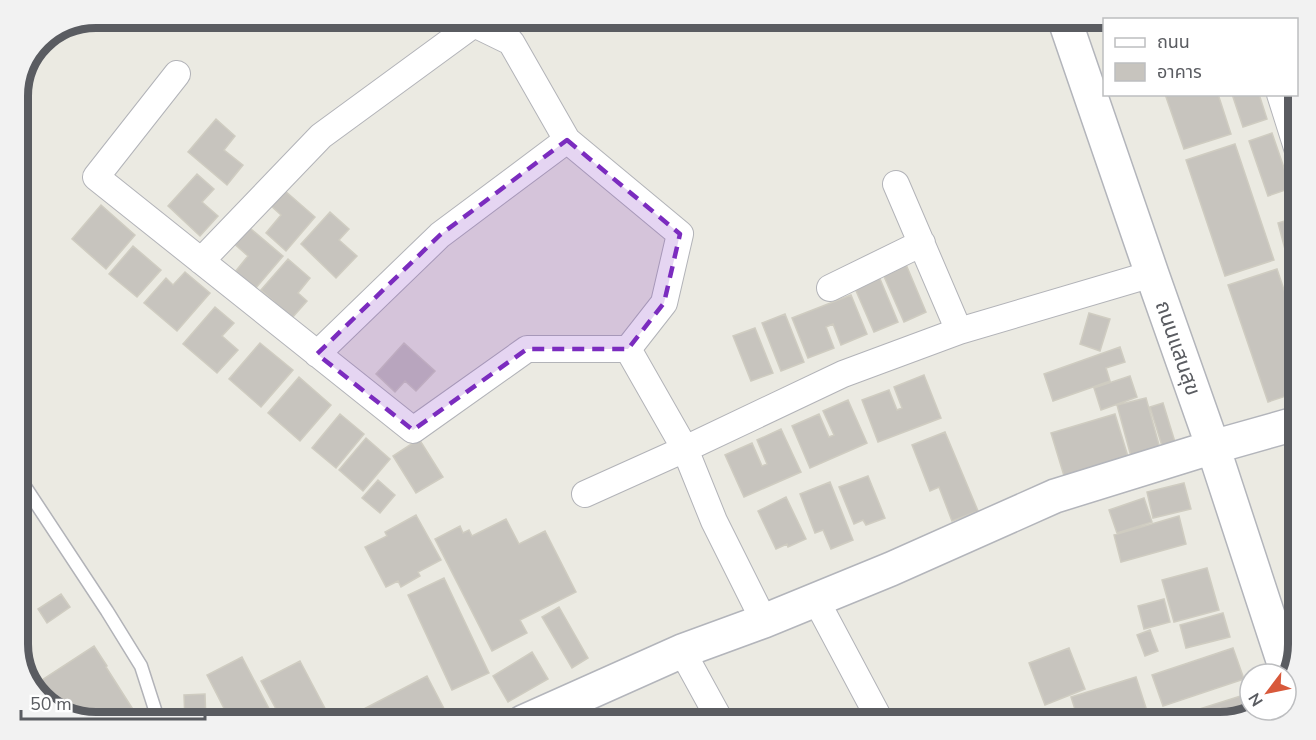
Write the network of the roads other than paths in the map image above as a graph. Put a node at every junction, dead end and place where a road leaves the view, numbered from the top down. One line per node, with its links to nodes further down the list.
1 (464, 28): 10 (street)
2 (486, 28): 7 (street)
3 (1068, 28): 11 (street, ถนนแสนสุข)
4 (177, 74): 10 (street)
5 (1281, 96): 6 (street)
6 (1287, 116)
7 (567, 140): 14 (street); 15 (street)
8 (897, 184): 9 (street)
9 (922, 243): 12 (street); 13 (street)
10 (201, 261): 15 (street)
11 (1152, 274): 13 (street); 17 (street, ถนนแสนสุข)
12 (830, 288)
13 (959, 331): 18 (street)
14 (628, 349): 15 (street); 18 (street)
15 (317, 354)
16 (1288, 426): 17 (street)
17 (1213, 447): 21 (street); 24 (street, ถนนแสนสุข)
18 (685, 449): 20 (street); 22 (street)
19 (29, 493): 25 (lane)
20 (585, 494)
21 (816, 600): 22 (street); 28 (street)
22 (764, 621): 23 (street)
23 (682, 651): 26 (street); 27 (street)
24 (1283, 662)
25 (155, 711)
26 (554, 711)
27 (715, 711)
28 (875, 711)

